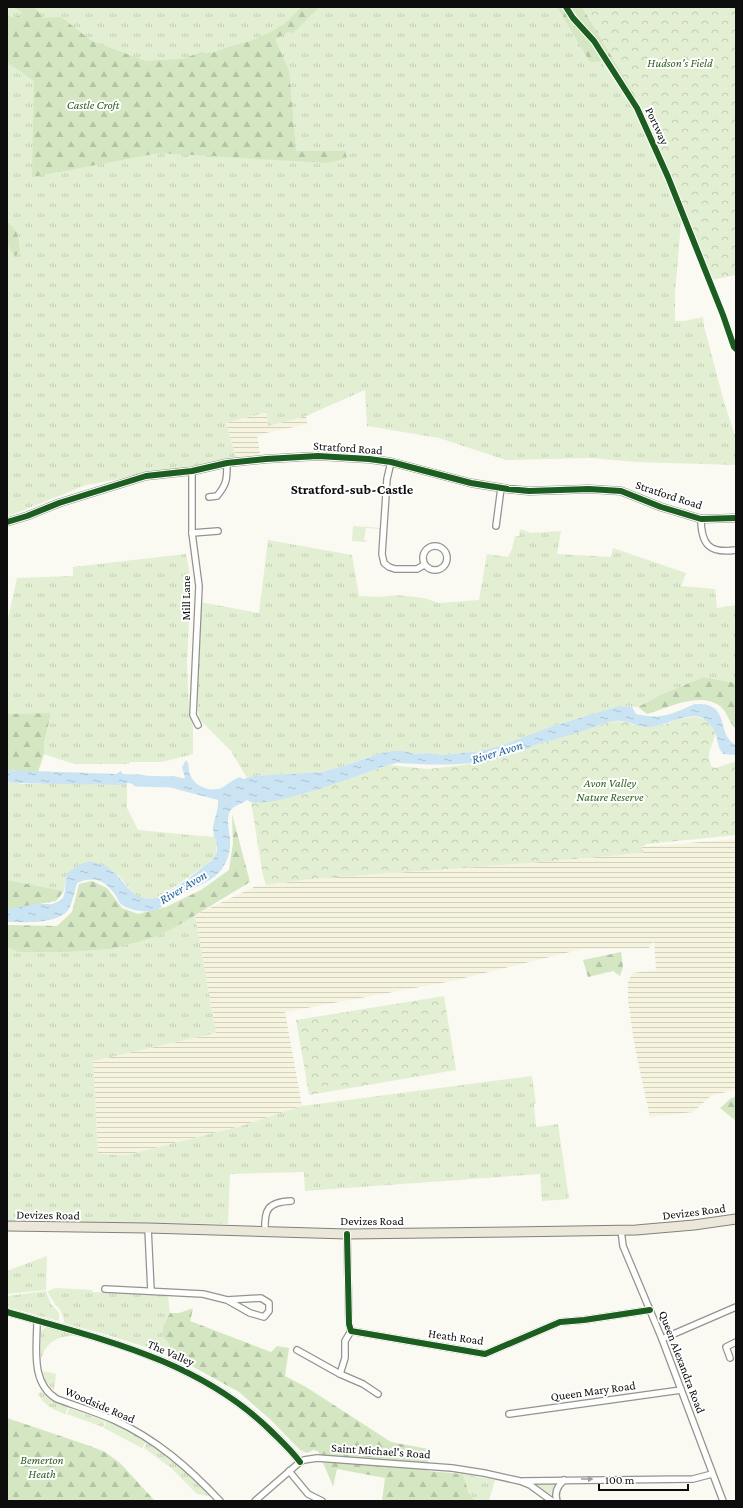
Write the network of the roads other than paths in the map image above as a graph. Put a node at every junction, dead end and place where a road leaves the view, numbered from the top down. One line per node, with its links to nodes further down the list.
1 (391, 462): 2 (street, Stratford Road); 4 (street, Stratford Road); 13 (street)
2 (227, 463): 3 (street, Stratford Road); 5 (street)
3 (192, 471): 8 (street, Stratford Road); 11 (street, Mill Lane)
4 (501, 488): 7 (street, Stratford Road); 9 (street)
5 (209, 497)
6 (736, 518): 7 (street, Stratford Road)
7 (702, 519): 12 (street)
8 (7, 522)
9 (496, 526)
10 (218, 530): 11 (street)
11 (192, 533): 14 (street, Mill Lane)
12 (736, 550)
13 (424, 565): 13 (street)
14 (198, 725)
15 (291, 1201): 20 (street)
16 (736, 1219): 19 (main road, Devizes Road)
17 (7, 1226): 18 (main road, Devizes Road)
18 (148, 1228): 20 (main road, Devizes Road); 23 (street)
19 (621, 1230): 21 (main road, Devizes Road); 26 (street, Queen Alexandra Road)
20 (265, 1231): 21 (main road, Devizes Road)
21 (348, 1234): 29 (street)
22 (105, 1289): 23 (street)
23 (151, 1291): 24 (street)
24 (227, 1300): 24 (street)
25 (736, 1307): 30 (street)
26 (650, 1310): 29 (street, Heath Road); 30 (street, Queen Alexandra Road)
27 (7, 1312): 28 (street, The Valley)
28 (37, 1321): 38 (street, The Valley); 43 (street, Woodside Road)
29 (351, 1331): 34 (street)
30 (662, 1339): 35 (street, Queen Alexandra Road)
31 (736, 1342): 33 (street)
32 (297, 1350): 34 (street)
33 (730, 1358)
34 (340, 1374): 36 (street)
35 (681, 1390): 37 (street, Queen Mary Road); 40 (street, Queen Alexandra Road)
36 (378, 1394)
37 (509, 1414)
38 (300, 1462): 39 (street, Saint Michael's Road); 42 (street, Saint Michael's Road)
39 (288, 1471): 44 (street, Saint Michael's Road); 45 (street)
40 (712, 1474): 41 (street, one-way to 40); 48 (street, Queen Alexandra Road)
41 (564, 1480): 42 (street); 47 (street)
42 (520, 1481): 46 (street)
43 (220, 1501)
44 (255, 1501)
45 (322, 1501)
46 (552, 1501)
47 (557, 1501)
48 (723, 1501)

